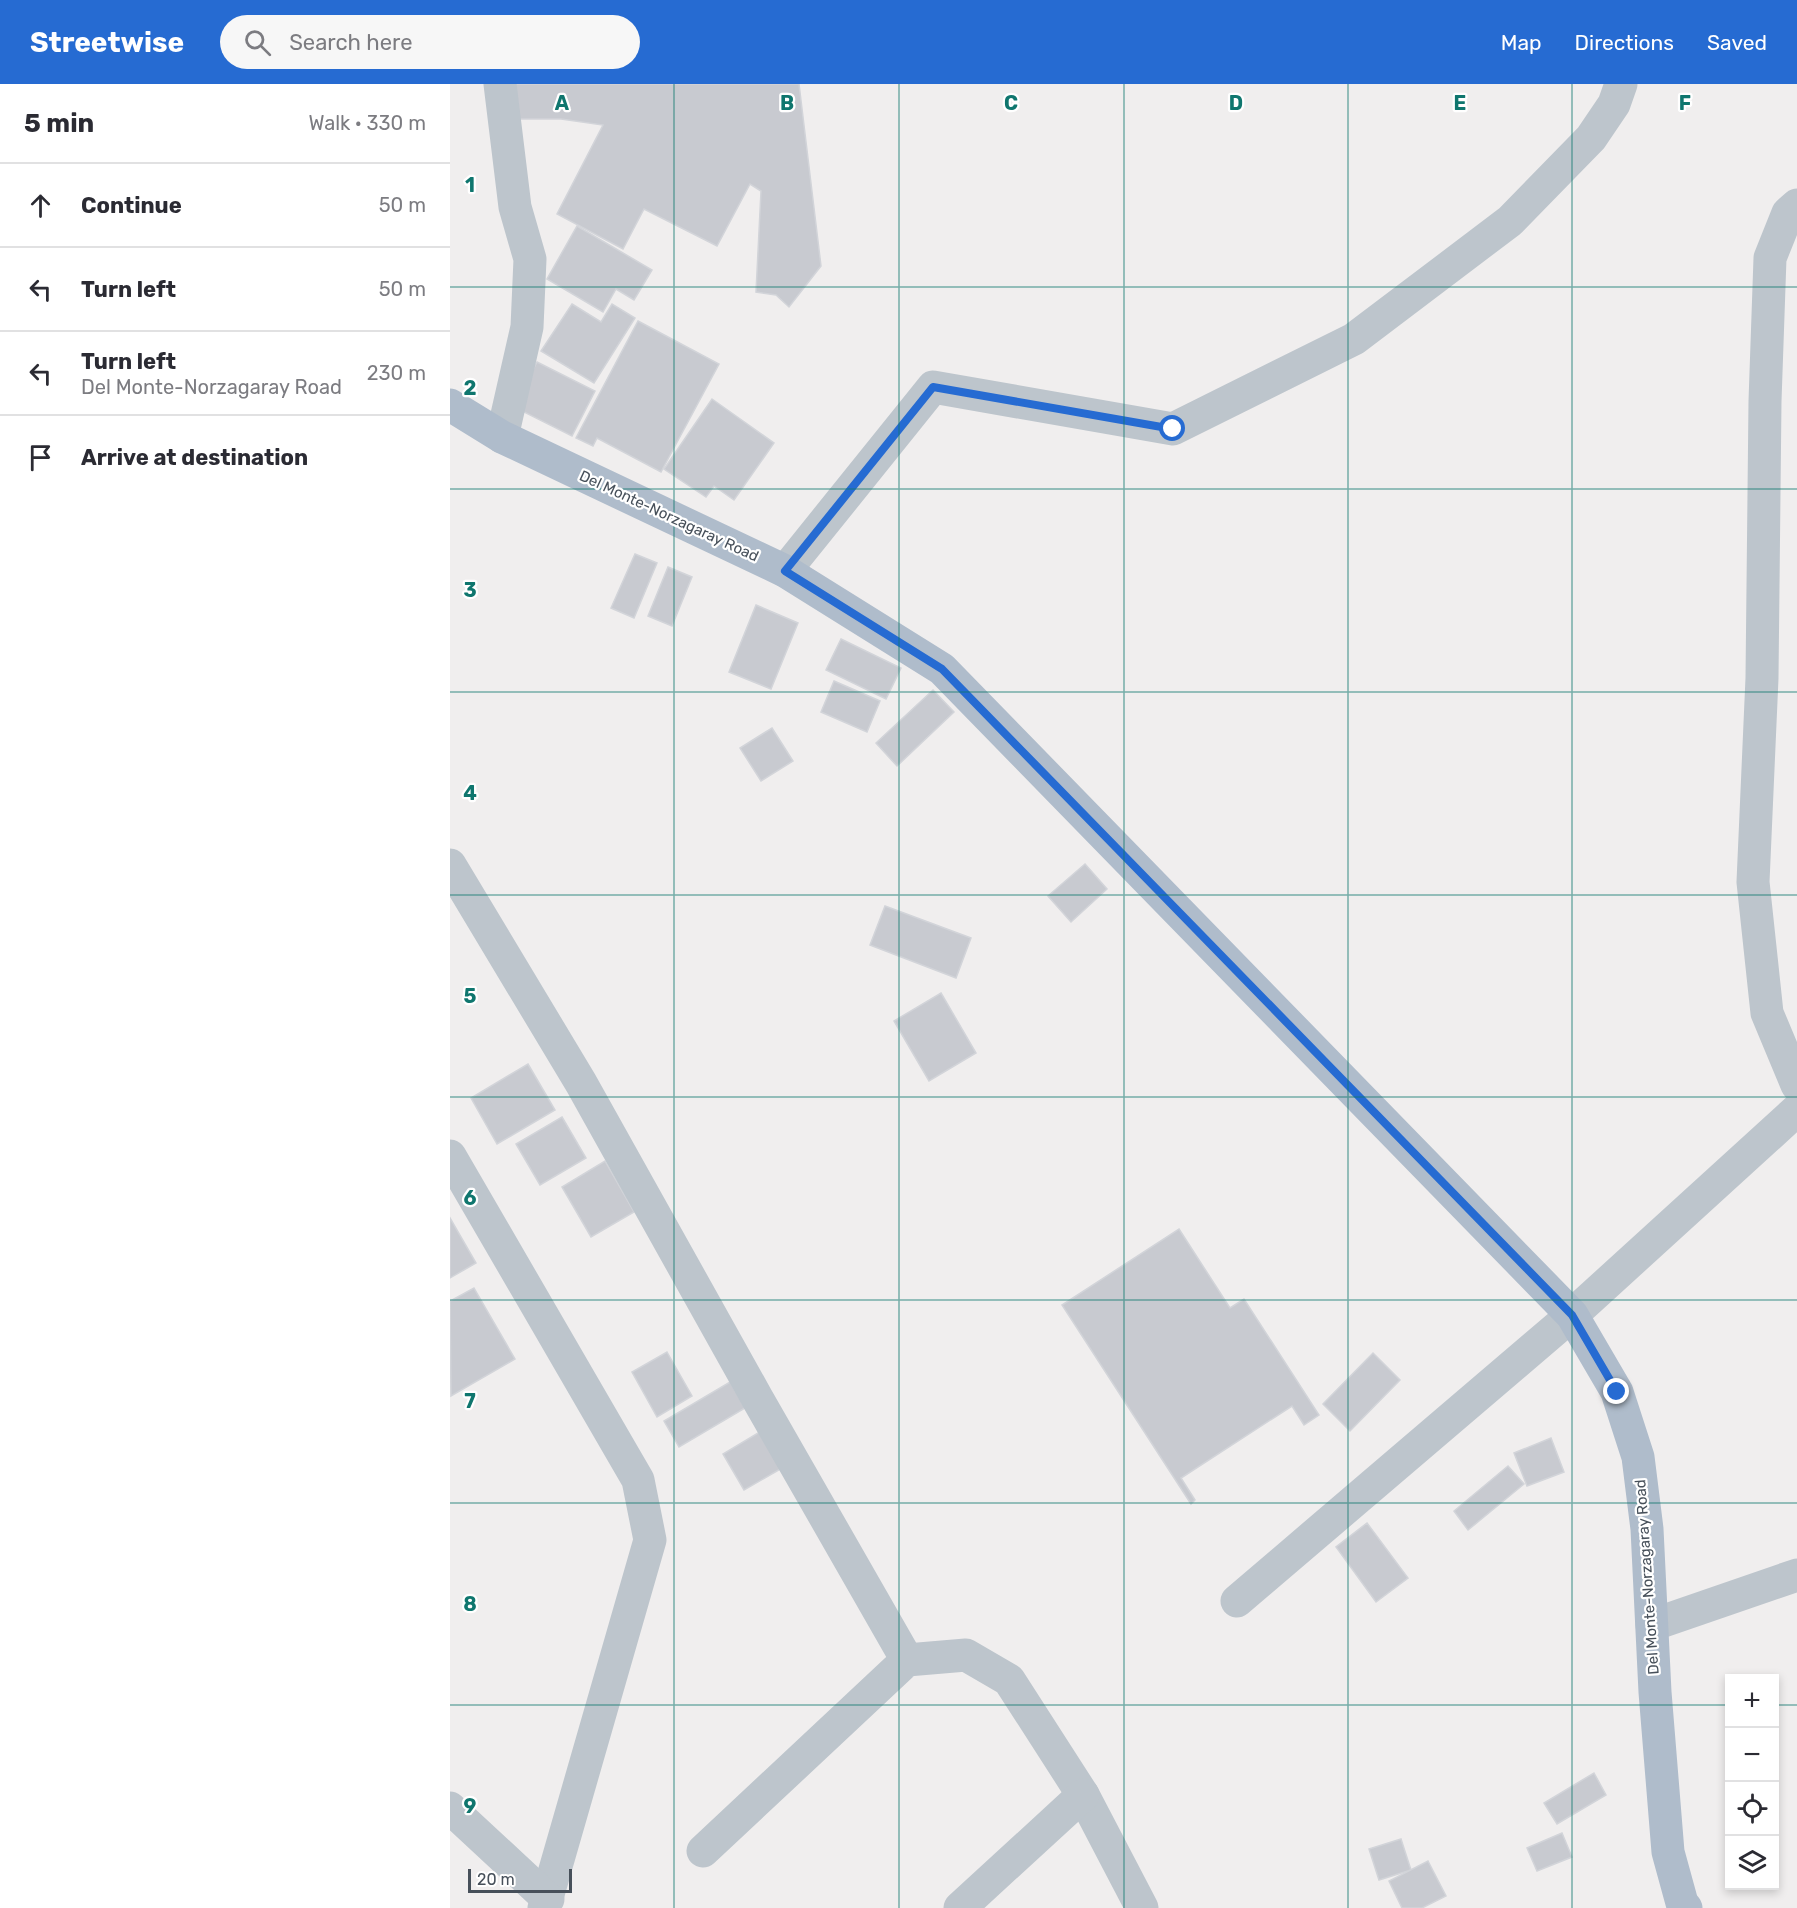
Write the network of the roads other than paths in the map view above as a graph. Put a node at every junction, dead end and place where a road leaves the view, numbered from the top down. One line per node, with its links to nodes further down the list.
1 (500, 84): 5 (street)
2 (1621, 84): 6 (street)
3 (1797, 205): 8 (street)
4 (450, 405): 5 (main road, Del Monte-Norzagaray Road)
5 (502, 437): 6 (main road, Del Monte-Norzagaray Road)
6 (785, 571): 11 (main road, Del Monte-Norzagaray Road)
7 (450, 865): 15 (street)
8 (1797, 1085)
9 (1797, 1110): 11 (street)
10 (450, 1155): 19 (street)
11 (1572, 1315): 13 (street); 14 (main road, Del Monte-Norzagaray Road)
12 (1797, 1575): 14 (street)
13 (1237, 1601)
14 (1652, 1625): 22 (main road, Del Monte-Norzagaray Road)
15 (907, 1660): 16 (street); 18 (street)
16 (1083, 1795): 20 (street); 21 (street)
17 (450, 1808): 19 (street)
18 (703, 1851)
19 (546, 1903)
20 (960, 1908)
21 (1142, 1908)
22 (1686, 1908)

